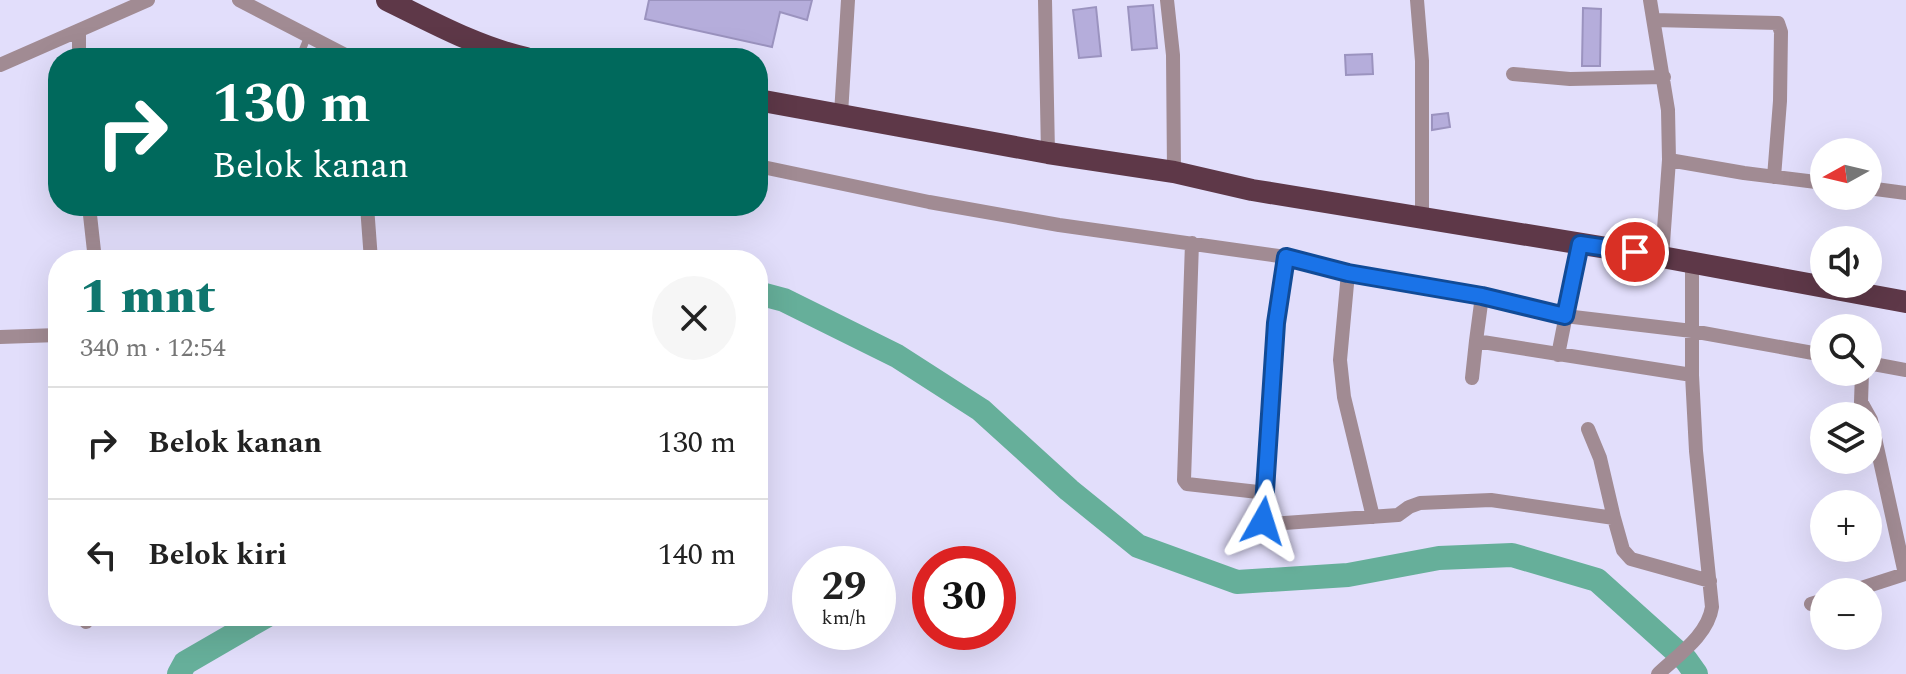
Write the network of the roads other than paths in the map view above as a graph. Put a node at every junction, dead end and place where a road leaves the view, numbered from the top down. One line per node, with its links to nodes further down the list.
1 (148, 0): 10 (street)
2 (239, 0): 11 (street)
3 (387, 0): 15 (highway)
4 (848, 0): 20 (street)
5 (1045, 0): 21 (street)
6 (1167, 0): 24 (street)
7 (1417, 0): 31 (street)
8 (1650, 0): 9 (street)
9 (1654, 20): 18 (street); 25 (street)
10 (79, 31): 12 (street); 16 (street)
11 (308, 36): 13 (lane); 14 (street)
12 (79, 48)
13 (303, 48)
14 (331, 48)
15 (492, 48)
16 (0, 65)
17 (1513, 74): 18 (street)
18 (1664, 77): 22 (street)
19 (768, 102): 20 (highway)
20 (841, 114): 21 (highway)
21 (1048, 153): 24 (highway)
22 (1669, 160): 25 (street); 37 (street)
23 (768, 168): 32 (street)
24 (1174, 172): 31 (highway)
25 (1774, 177): 26 (street)
26 (1810, 181)
27 (1882, 190): 28 (street)
28 (1906, 193)
29 (90, 216): 34 (street)
30 (368, 216): 35 (street)
31 (1422, 217): 33 (highway)
32 (1192, 243): 36 (street); 55 (street)
33 (1580, 244): 37 (highway); 42 (street)
34 (94, 250)
35 (370, 250)
36 (1286, 257): 39 (street); 55 (street)
37 (1662, 257): 38 (highway)
38 (1692, 264): 41 (highway); 43 (street)
39 (1348, 273): 40 (street); 56 (street)
40 (1482, 296): 42 (street); 46 (street)
41 (1906, 302)
42 (1565, 316): 43 (street); 48 (street)
43 (1692, 331): 47 (street); 51 (street)
44 (48, 335): 45 (street)
45 (0, 337)
46 (1476, 341): 48 (street); 52 (street)
47 (1810, 352)
48 (1558, 355): 51 (street)
49 (1882, 366): 50 (street)
50 (1906, 370)
51 (1692, 375): 59 (street)
52 (1472, 378)
53 (1862, 386): 58 (street)
54 (1588, 429): 57 (street)
55 (1267, 493): 56 (street)
56 (1373, 517): 57 (street)
57 (1614, 518): 59 (street)
58 (1905, 574): 60 (street)
59 (1710, 581): 61 (street)
60 (1882, 581)
61 (1658, 674)

